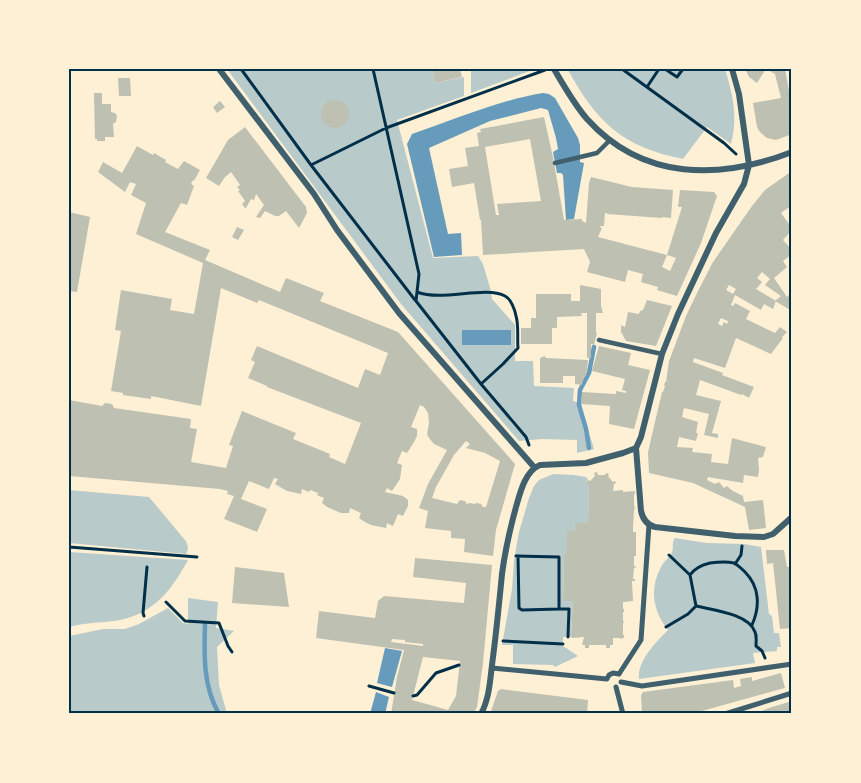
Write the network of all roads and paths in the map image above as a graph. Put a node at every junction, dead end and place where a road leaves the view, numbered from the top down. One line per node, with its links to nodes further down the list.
1 (219, 69): 24 (street)
2 (241, 69): 16 (path)
3 (373, 69): 12 (path)
4 (547, 69): 12 (path)
5 (554, 69): 13 (street)
6 (622, 69): 11 (path)
7 (659, 69): 11 (path)
8 (665, 69): 9 (path)
9 (682, 69)
10 (732, 69): 17 (street)
11 (647, 87): 17 (path)
12 (386, 128): 16 (path); 18 (path)
13 (610, 140): 15 (lane); 17 (street)
14 (792, 152): 17 (street)
15 (555, 163)
16 (311, 165): 19 (path)
17 (749, 165): 21 (street)
18 (417, 292): 19 (path); 22 (path)
19 (417, 301): 22 (path)
20 (599, 340): 21 (lane)
21 (662, 354): 23 (street)
22 (480, 384): 24 (path)
23 (636, 448): 24 (street); 26 (street)
24 (534, 467): 29 (street)
25 (792, 517): 26 (street)
26 (649, 525): 50 (street)
27 (742, 546): 33 (path)
28 (69, 547): 32 (path)
29 (505, 555): 31 (path); 43 (street)
30 (669, 555): 35 (path)
31 (518, 556): 38 (path); 38 (path)
32 (197, 557)
33 (735, 564): 35 (path); 40 (path)
34 (147, 567): 39 (path)
35 (690, 575): 37 (path)
36 (166, 602): 45 (path)
37 (696, 606): 40 (path); 41 (path)
38 (559, 609): 42 (path)
39 (144, 616)
40 (752, 625): 48 (path)
41 (666, 627)
42 (568, 636)
43 (496, 640): 44 (path); 49 (street)
44 (563, 644)
45 (232, 652)
46 (792, 664): 48 (street)
47 (459, 666): 56 (path)
48 (769, 667): 52 (street)
49 (492, 668): 51 (street); 57 (street)
50 (619, 674): 51 (street); 52 (street)
51 (608, 679): 52 (street)
52 (619, 684): 58 (street)
53 (369, 686): 54 (path)
54 (392, 692)
55 (790, 694): 59 (street)
56 (413, 696)
57 (481, 714)
58 (623, 714)
59 (725, 714)

